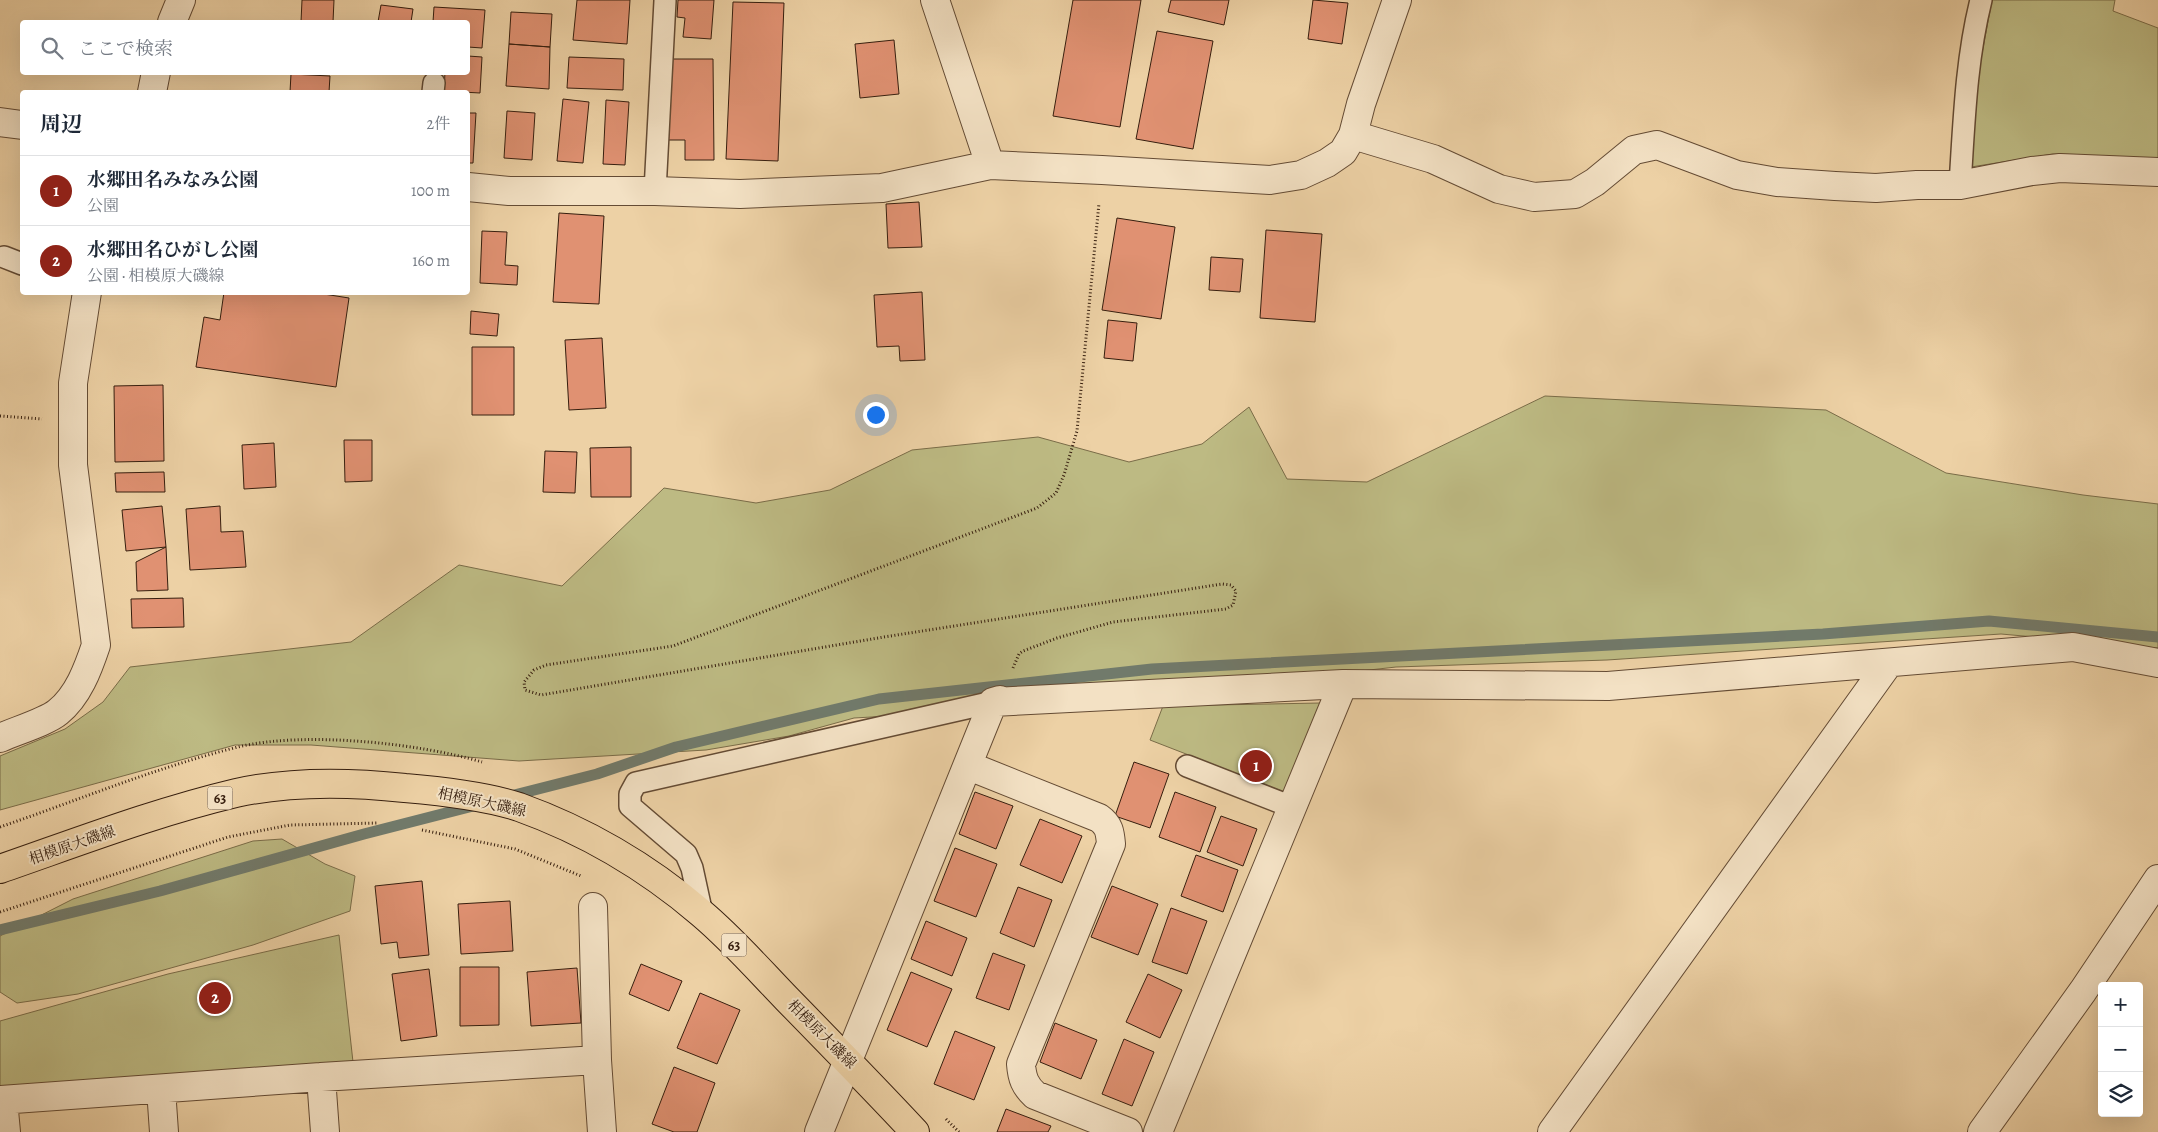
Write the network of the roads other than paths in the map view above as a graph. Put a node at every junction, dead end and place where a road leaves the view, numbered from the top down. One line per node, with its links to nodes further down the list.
1 (181, 0): 6 (street)
2 (935, 0): 12 (street)
3 (1397, 0): 11 (street)
4 (1981, 0): 14 (lane)
5 (665, 1): 16 (lane)
6 (173, 20)
7 (155, 75): 8 (street)
8 (152, 90)
9 (0, 122): 10 (street)
10 (20, 126)
11 (1354, 135): 12 (street); 14 (street)
12 (990, 165): 16 (street)
13 (2158, 172): 14 (street)
14 (1960, 185)
15 (470, 187): 16 (street)
16 (655, 191)
17 (87, 295): 22 (street)
18 (2158, 663): 19 (street)
19 (1888, 664): 20 (street); 43 (street)
20 (1343, 684): 21 (street); 25 (street)
21 (997, 701): 23 (street); 29 (lane)
22 (0, 738)
23 (969, 766): 31 (street); 41 (street)
24 (1187, 766): 25 (lane)
25 (1292, 807): 42 (street)
26 (0, 869): 29 (main road, 相模原大磯線 / 63)
27 (2158, 879): 44 (street)
28 (593, 907): 30 (street)
29 (702, 914): 31 (main road, 相模原大磯線 / 63)
30 (597, 1060): 32 (street); 38 (street)
31 (847, 1060): 39 (street); 40 (main road, 相模原大磯線 / 63)
32 (321, 1077): 33 (street); 37 (street)
33 (161, 1089): 34 (street); 36 (street)
34 (2, 1100): 35 (street)
35 (6, 1132)
36 (164, 1132)
37 (325, 1132)
38 (602, 1132)
39 (819, 1132)
40 (915, 1132)
41 (1128, 1132)
42 (1158, 1132)
43 (1552, 1132)
44 (1982, 1132)

